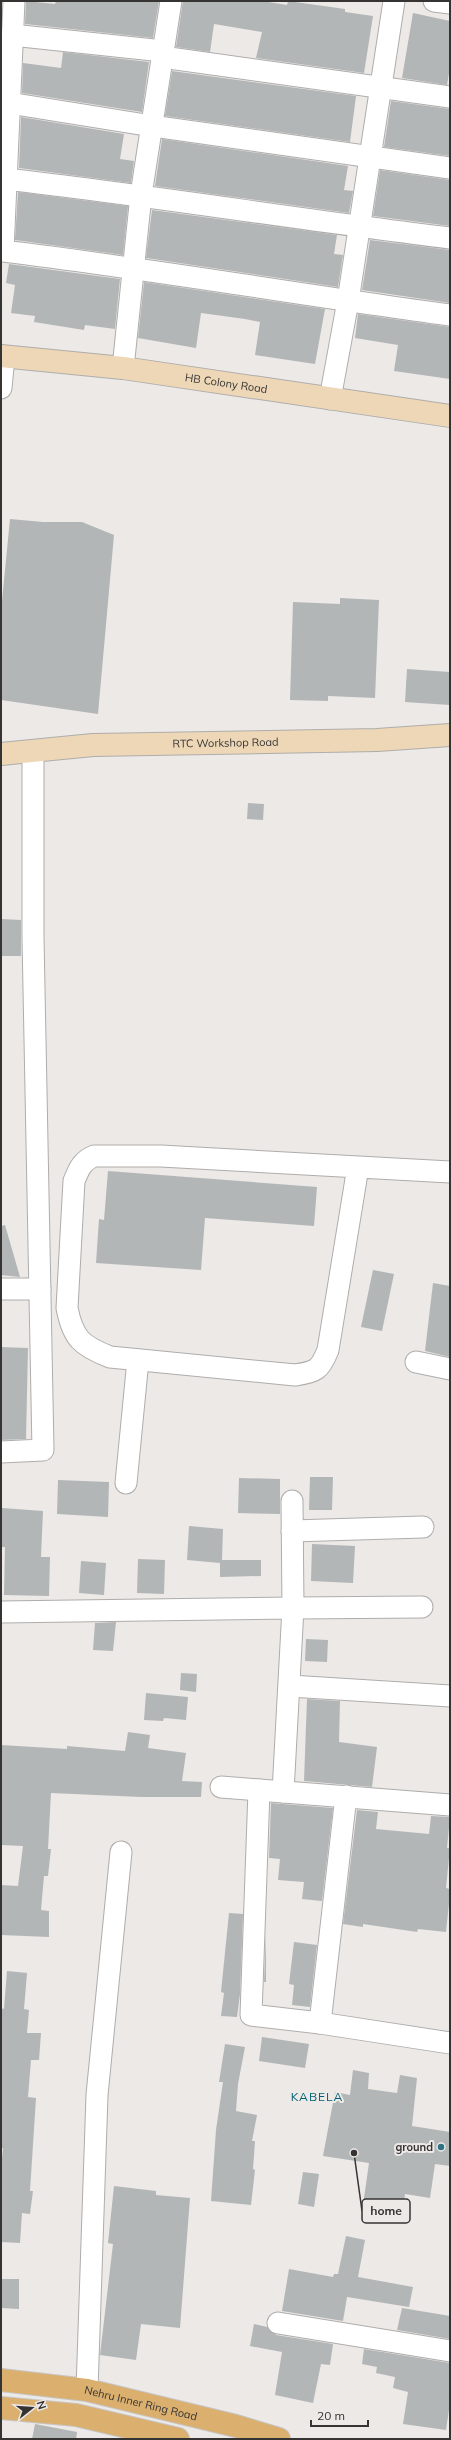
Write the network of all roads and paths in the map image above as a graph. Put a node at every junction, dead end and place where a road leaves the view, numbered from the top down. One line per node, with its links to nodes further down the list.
1 (14, 1): 6 (street)
2 (171, 1): 7 (street)
3 (394, 1): 9 (street)
4 (434, 1): 5 (street)
5 (450, 3)
6 (12, 34): 7 (street); 8 (street)
7 (163, 54): 9 (street); 12 (street)
8 (6, 67): 11 (street)
9 (381, 86): 10 (street); 13 (street)
10 (450, 97)
11 (6, 116): 12 (street); 15 (street)
12 (152, 126): 13 (street); 16 (street)
13 (369, 156): 14 (street); 17 (street)
14 (450, 168)
15 (6, 179): 16 (street); 19 (street)
16 (141, 195): 17 (street); 20 (street)
17 (360, 228): 18 (street); 21 (street)
18 (450, 238)
19 (2, 247): 20 (street)
20 (132, 267): 21 (street); 24 (street)
21 (348, 301): 22 (street); 26 (street)
22 (450, 315)
23 (2, 357): 24 (street, HB Colony Road); 25 (street)
24 (123, 368): 26 (street, HB Colony Road)
25 (1, 388)
26 (330, 400): 27 (street, HB Colony Road)
27 (450, 416)
28 (450, 735): 29 (street, RTC Workshop Road)
29 (33, 752): 30 (street, RTC Workshop Road); 34 (street)
30 (1, 754)
31 (358, 1167): 32 (street); 35 (street); 35 (street)
32 (450, 1172)
33 (1, 1289): 34 (street)
34 (40, 1289): 38 (street)
35 (138, 1360): 39 (street)
36 (416, 1362): 37 (street)
37 (450, 1369)
38 (1, 1452)
39 (126, 1483)
40 (292, 1501): 42 (street)
41 (423, 1527): 42 (street)
42 (292, 1531): 44 (street)
43 (422, 1607): 44 (street)
44 (293, 1608): 45 (street); 46 (street)
45 (1, 1612)
46 (290, 1686): 47 (street); 50 (street)
47 (450, 1696)
48 (221, 1787): 49 (street)
49 (259, 1790): 50 (street); 54 (street)
50 (283, 1792): 51 (street)
51 (346, 1796): 52 (street); 54 (street)
52 (450, 1805)
53 (121, 1852): 59 (street)
54 (320, 2023): 55 (street)
55 (450, 2043)
56 (278, 2323): 57 (street)
57 (450, 2351)
58 (1, 2380): 59 (main road, Nehru Inner Ring Road)
59 (86, 2390): 62 (main road, Nehru Inner Ring Road)
60 (1, 2408): 61 (main road)
61 (178, 2439)
62 (279, 2439)

